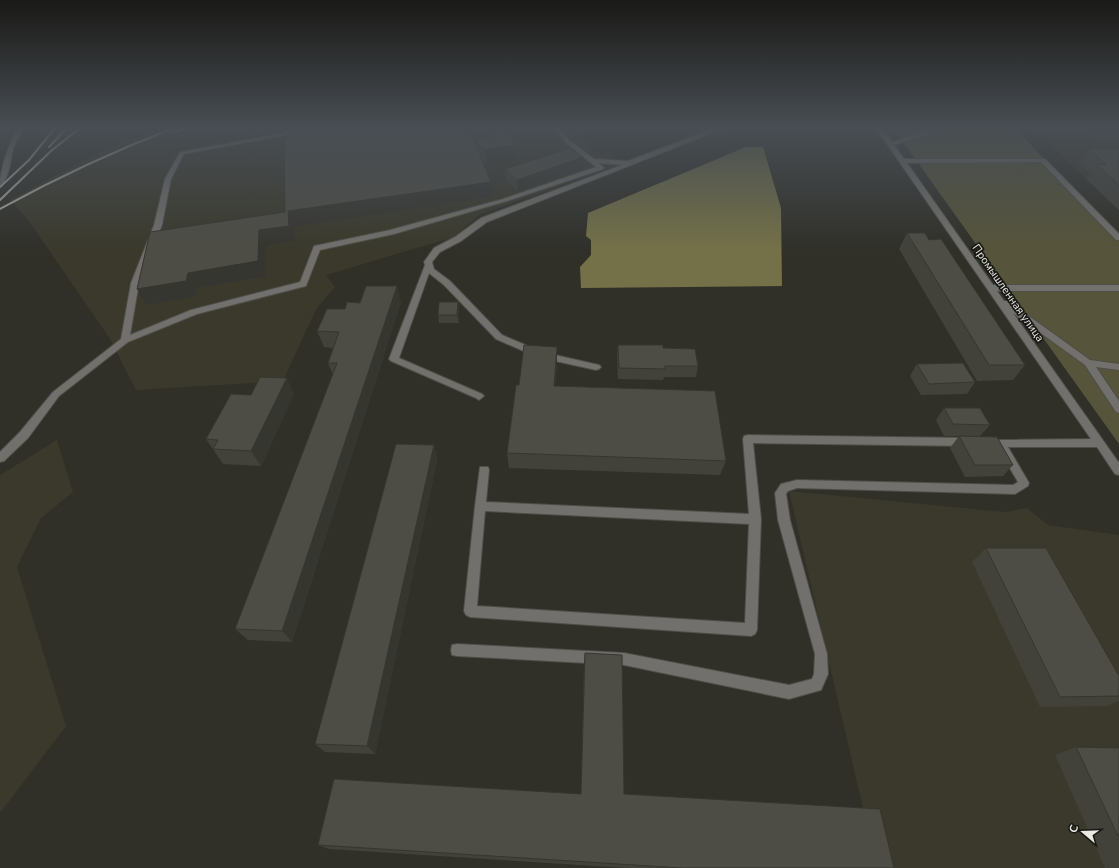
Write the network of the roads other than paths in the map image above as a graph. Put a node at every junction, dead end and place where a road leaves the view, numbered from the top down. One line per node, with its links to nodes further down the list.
1 (6, 169): 7 (street)
2 (174, 169): 13 (street)
3 (599, 169): 13 (street)
4 (620, 169): 9 (street)
5 (907, 169): 10 (street, Промышленная улица)
6 (1052, 169): 8 (street)
7 (0, 183)
8 (1119, 238)
9 (428, 266): 15 (street); 17 (street)
10 (991, 288): 11 (street); 12 (street, Промышленная улица)
11 (1119, 288)
12 (998, 299): 14 (street); 20 (street, Промышленная улица)
13 (125, 340): 21 (street)
14 (1088, 363): 16 (street); 18 (street)
15 (596, 367)
16 (1119, 367)
17 (479, 396)
18 (1119, 409)
19 (976, 442): 25 (street)
20 (1100, 443): 23 (street, Промышленная улица); 26 (street)
21 (0, 458)
22 (484, 470): 24 (street)
23 (1119, 471)
24 (480, 506): 25 (street); 25 (street)
25 (755, 519)
26 (457, 650)

